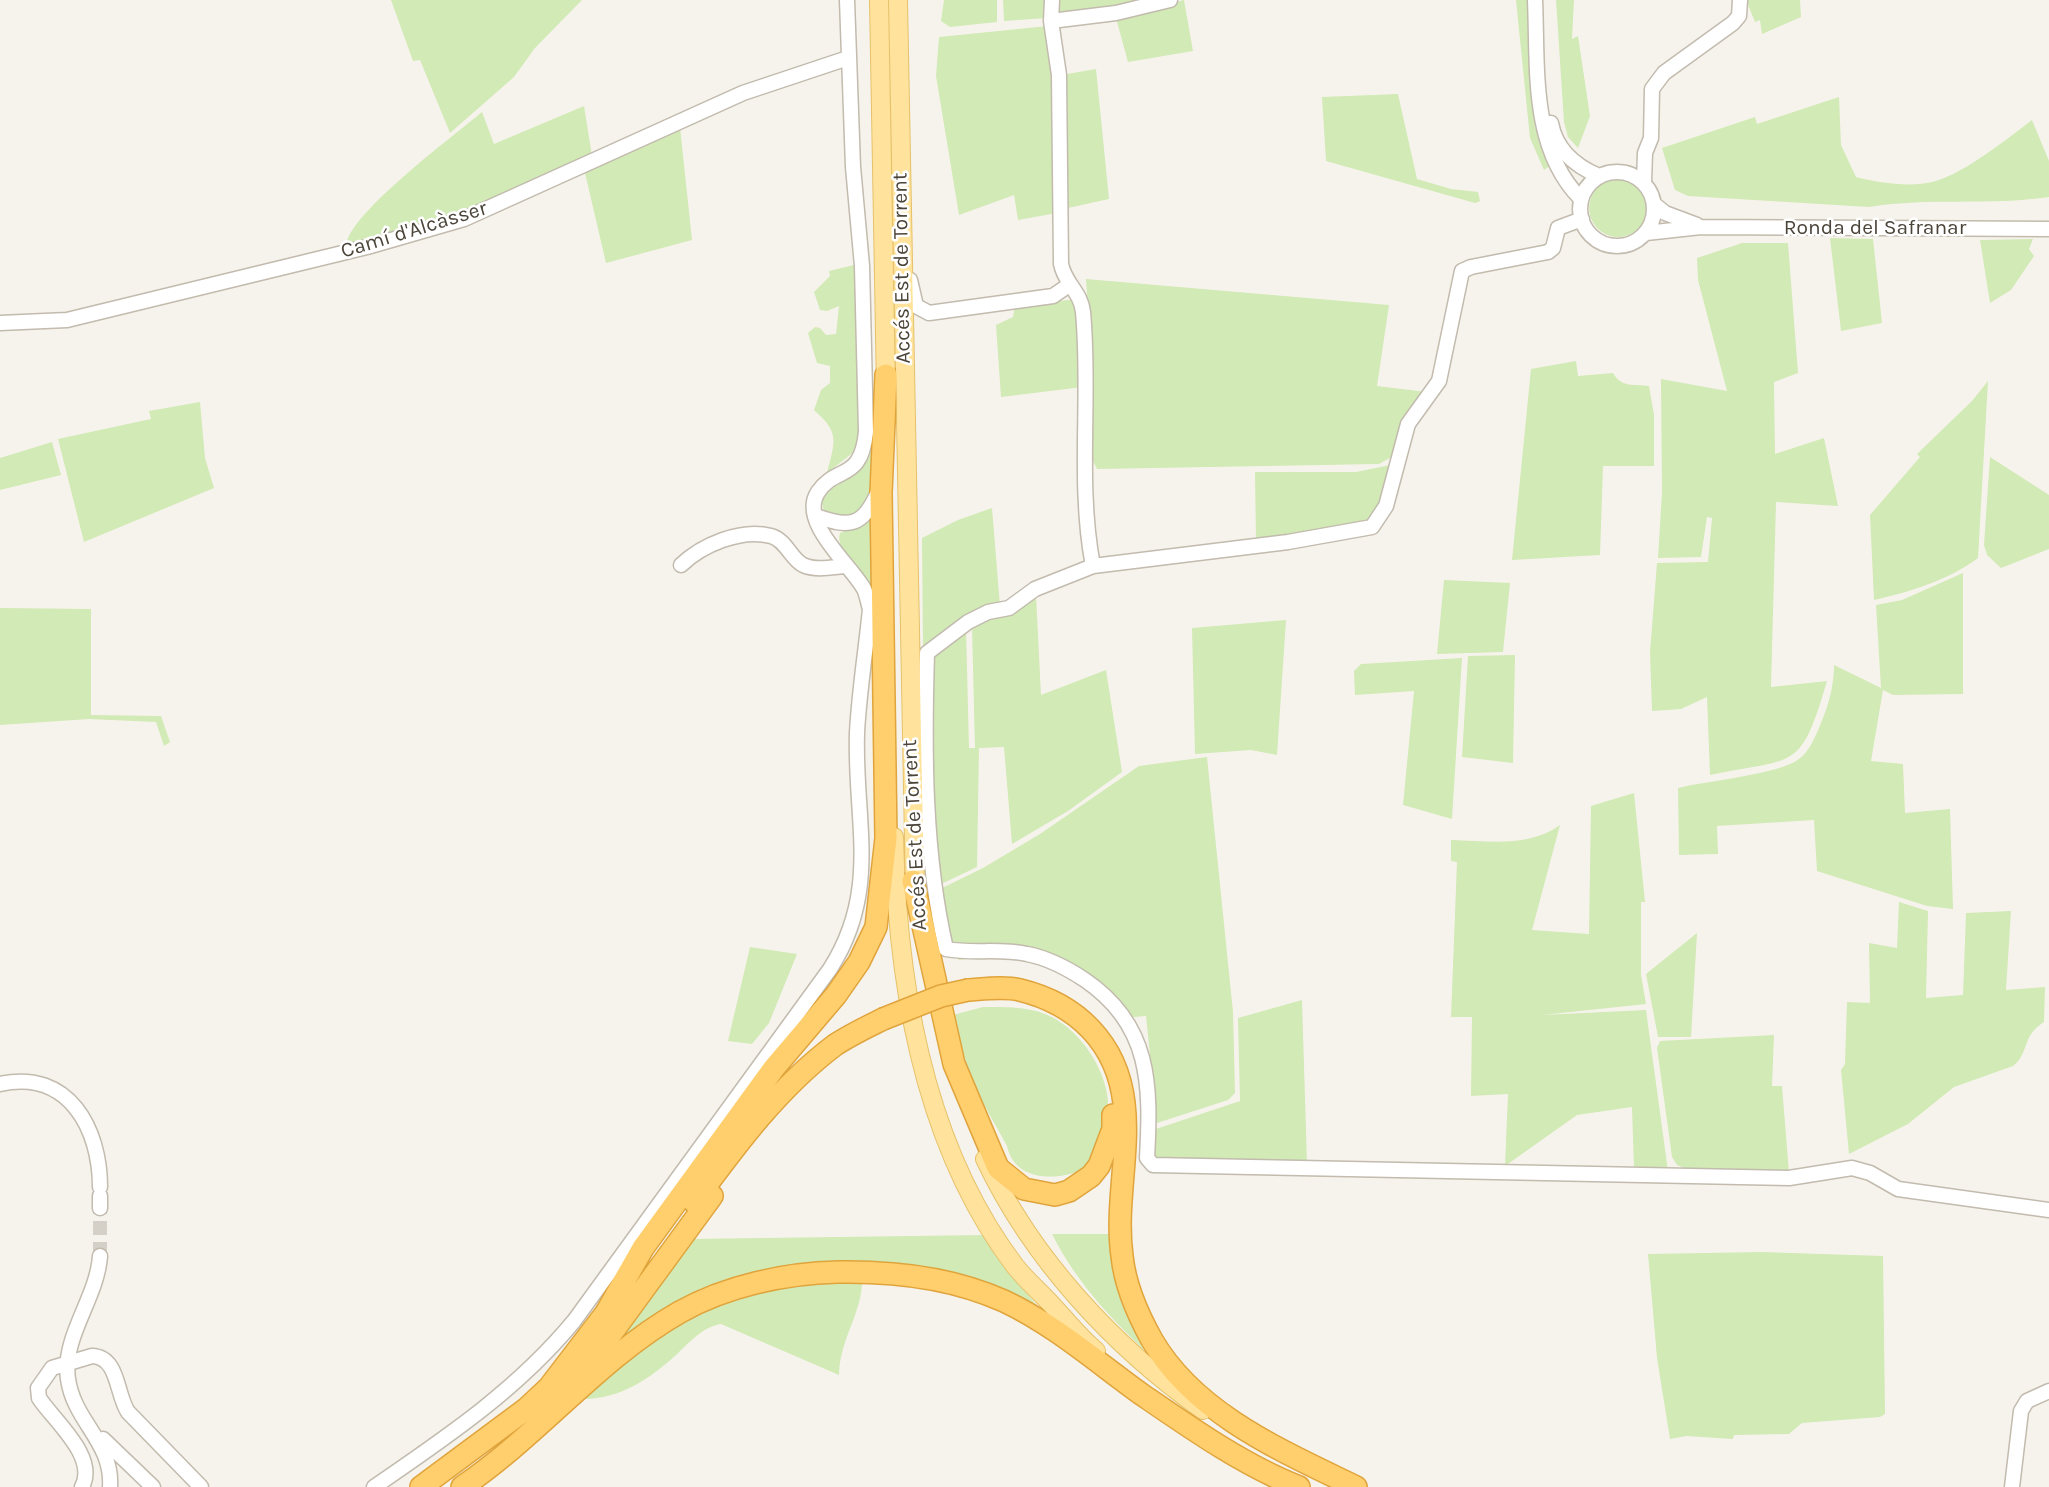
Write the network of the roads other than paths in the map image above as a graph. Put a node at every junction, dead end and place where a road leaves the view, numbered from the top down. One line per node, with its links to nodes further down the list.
1 (847, 0): 10 (street)
2 (879, 0): 24 (main road, Accés Est de Torrent)
3 (898, 0): 15 (main road, Accés Est de Torrent)
4 (1052, 0): 9 (street)
5 (1170, 0): 9 (street)
6 (1535, 0): 16 (street)
7 (1544, 0): 13 (street)
8 (1740, 0): 11 (street)
9 (1051, 21): 22 (street)
10 (848, 58): 23 (street, Camí d'Alcàsser); 26 (street)
11 (1645, 153): 12 (street); 14 (street)
12 (1623, 172): 13 (street); 14 (street)
13 (1599, 176): 16 (street)
14 (1644, 183): 17 (street)
15 (901, 189): 22 (street); 32 (main road, Accés Est de Torrent)
16 (1581, 199): 18 (street)
17 (1654, 204): 19 (street, Ronda del Safranar); 21 (street)
18 (1582, 219): 21 (street); 31 (street)
19 (1701, 227): 20 (street, Ronda del Safranar); 21 (street, Ronda del Safranar)
20 (2049, 229)
21 (1646, 233)
22 (1069, 285): 31 (street)
23 (0, 323)
24 (886, 375): 25 (highway); 43 (main road, Accés Est de Torrent)
25 (882, 485): 27 (street); 40 (highway)
26 (816, 516): 27 (street); 28 (street)
27 (844, 525): 28 (street)
28 (832, 548): 30 (street)
29 (681, 565): 30 (street)
30 (846, 566): 49 (street)
31 (1093, 566): 37 (street)
32 (913, 881): 33 (highway); 54 (main road, Accés Est de Torrent)
33 (968, 996): 34 (highway, bridge); 55 (highway)
34 (884, 1023): 40 (highway); 51 (highway)
35 (0, 1084): 36 (street)
36 (100, 1197)
37 (2049, 1210)
38 (100, 1256): 39 (street)
39 (67, 1362): 42 (street); 45 (street); 48 (street)
40 (547, 1390): 50 (highway)
41 (2049, 1391): 56 (street)
42 (86, 1424): 44 (street); 46 (street)
43 (1243, 1459): 52 (highway); 53 (highway)
44 (139, 1480): 47 (street)
45 (82, 1487)
46 (110, 1487)
47 (153, 1487)
48 (201, 1487)
49 (374, 1487)
50 (421, 1487)
51 (452, 1487)
52 (462, 1487)
53 (1299, 1487)
54 (1348, 1487)
55 (1356, 1487)
56 (2012, 1487)

